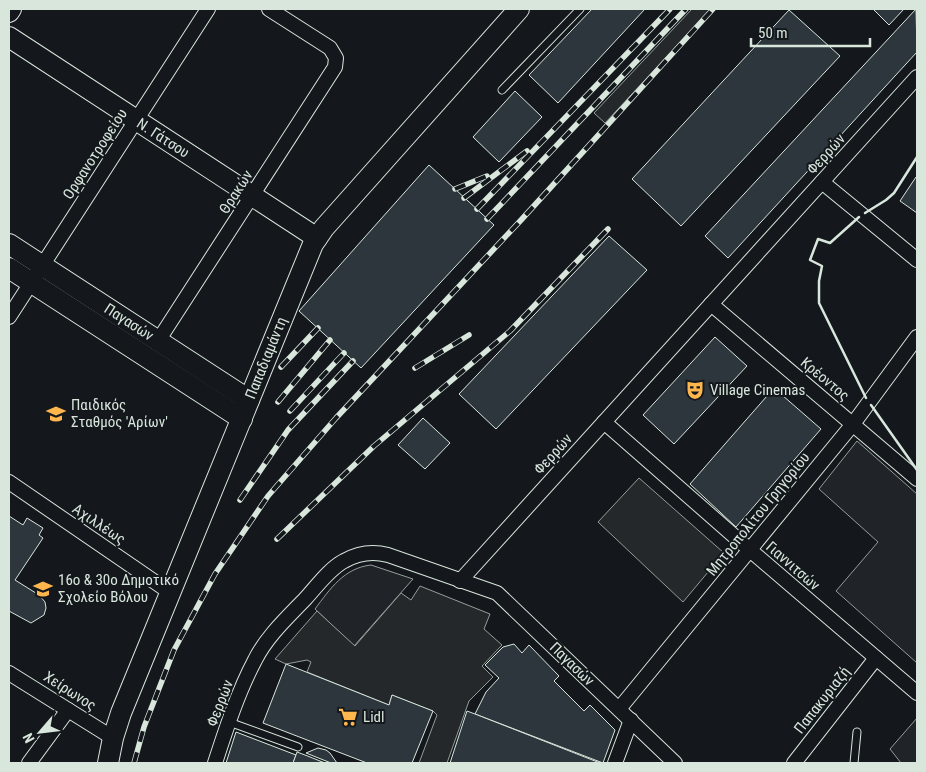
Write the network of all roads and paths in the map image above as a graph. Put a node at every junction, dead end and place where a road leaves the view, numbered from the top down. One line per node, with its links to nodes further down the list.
1 (11, 9): 6 (street)
2 (208, 9): 10 (street, Ορφανοτροφείου)
3 (269, 9): 12 (street, Θρακών)
4 (519, 9): 13 (street, Παπαδιαμάντη)
5 (580, 9): 9 (lane)
6 (9, 12)
7 (9, 37): 10 (street, Ν. Γάτσου)
8 (917, 77): 11 (street, Φερρών)
9 (502, 90)
10 (136, 121): 12 (street, Ν. Γάτσου); 16 (street, Ορφανοτροφείου)
11 (822, 182): 15 (street); 19 (street, Φερρών)
12 (253, 196): 13 (street, Ν. Γάτσου); 22 (street, Θρακών)
13 (317, 238): 23 (street, Παπαδιαμάντη)
14 (9, 244): 16 (street, Παγασών)
15 (917, 260)
16 (42, 266): 18 (street, Ορφανοτροφείου); 22 (street, Παγασών)
17 (9, 268): 18 (street, Παγασών)
18 (31, 283): 20 (street, Ορφανοτροφείου); 24 (street, Παγασών)
19 (712, 304): 25 (street, Φερρών); 26 (street, Κρέοντος)
20 (9, 317)
21 (917, 337): 26 (street, Μητροπολίτου Γρηγορίου)
22 (158, 341): 23 (street, Παγασών)
23 (249, 400): 24 (street, Παπαδιαμάντη)
24 (242, 419): 31 (street, Παπαδιαμάντη)
25 (604, 422): 29 (street, Γιαννιτσών); 30 (street, Φερρών)
26 (853, 424): 27 (street, Κρέοντος); 29 (street, Μητροπολίτου Γρηγορίου)
27 (917, 479)
28 (9, 482): 31 (street, Αχιλλέως)
29 (750, 550): 32 (street, Γιαννιτσών); 35 (street, Μητροπολίτου Γρηγορίου)
30 (460, 581): 35 (street, Παγασών); 38 (street, Φερρών)
31 (171, 593): 40 (street, Παπαδιαμάντη)
32 (876, 658): 34 (street, Γιαννιτσών); 47 (street, Παπακυριαζή)
33 (9, 673): 36 (street, Χείρωνος)
34 (917, 692)
35 (619, 709): 37 (street, Παγασών)
36 (68, 710): 40 (street, Χείρωνος); 42 (street)
37 (631, 720): 45 (street); 46 (street, Παγασών)
38 (229, 722): 41 (lane); 44 (street, Φερρών)
39 (857, 732): 48 (lane)
40 (113, 738): 43 (street, Παπαδιαμάντη)
41 (298, 747)
42 (29, 763)
43 (108, 763)
44 (215, 763)
45 (615, 763)
46 (675, 763)
47 (794, 763)
48 (854, 763)

